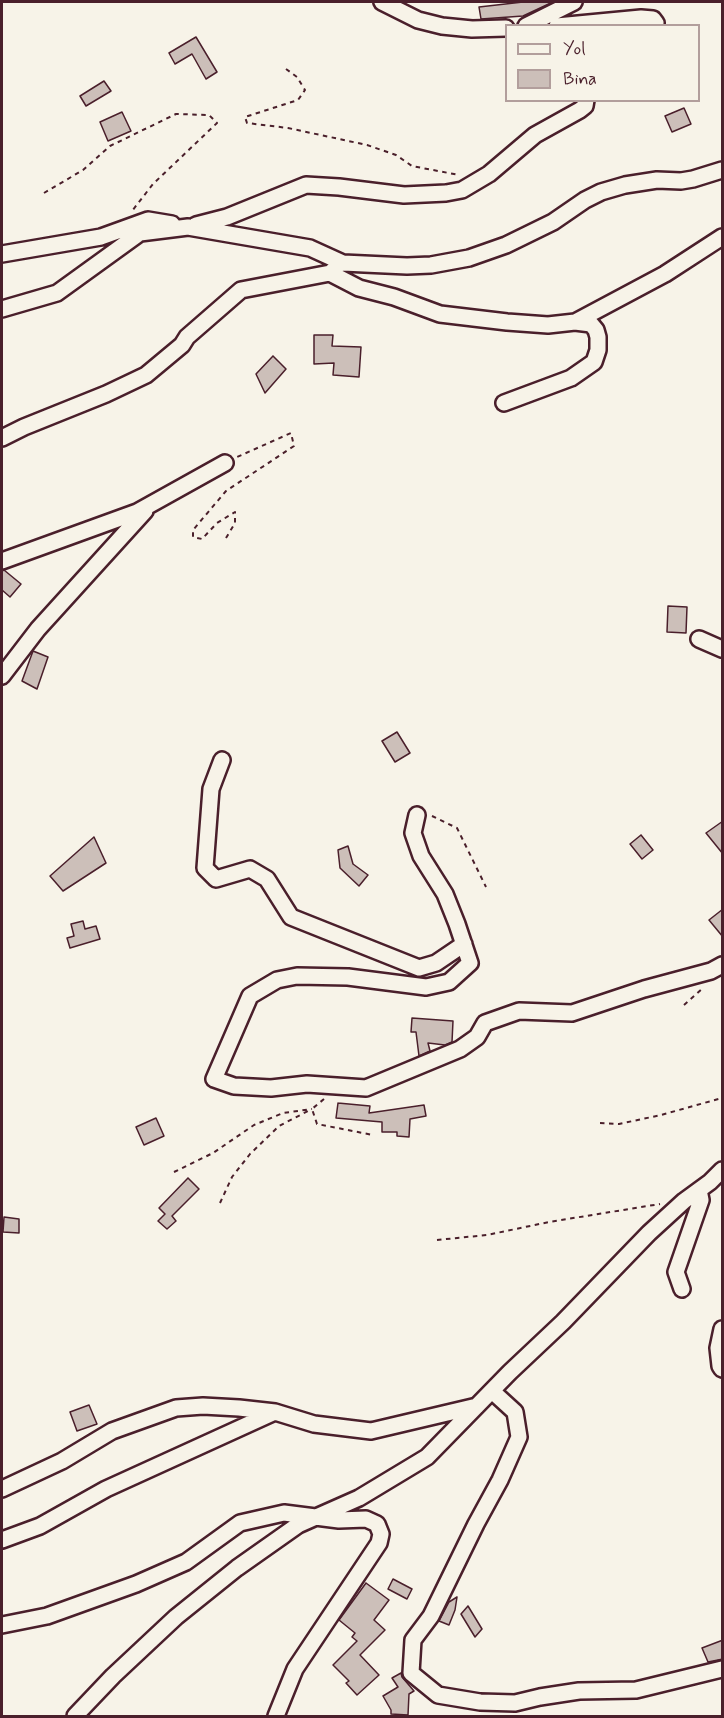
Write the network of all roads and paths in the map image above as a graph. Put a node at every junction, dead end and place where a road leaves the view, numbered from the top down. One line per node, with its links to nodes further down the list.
1 (382, 2): 6 (street)
2 (574, 2): 3 (street)
3 (530, 24)
4 (578, 24): 5 (street)
5 (656, 24)
6 (505, 28)
7 (286, 69): 10 (path)
8 (586, 102): 10 (street)
9 (723, 170): 16 (street)
10 (474, 182): 13 (street)
11 (44, 193): 12 (path)
12 (131, 211)
13 (188, 227): 15 (street); 16 (street); 18 (street)
14 (723, 237): 19 (street)
15 (2, 254)
16 (343, 263): 17 (street)
17 (330, 273): 19 (street); 21 (street)
18 (2, 309)
19 (575, 322): 20 (street)
20 (504, 403)
21 (2, 438)
22 (225, 463): 23 (street); 24 (path)
23 (150, 505): 25 (street); 28 (street)
24 (226, 538)
25 (2, 561)
26 (699, 639): 27 (street)
27 (723, 649)
28 (2, 676)
29 (222, 760): 32 (street)
30 (417, 814): 31 (path); 32 (street)
31 (486, 887)
32 (464, 944): 34 (street)
33 (723, 965): 34 (street)
34 (341, 1087): 36 (path)
35 (723, 1098): 37 (path)
36 (312, 1109): 38 (path); 40 (path); 42 (path)
37 (600, 1123)
38 (373, 1135)
39 (723, 1170): 41 (street)
40 (174, 1173)
41 (699, 1190): 45 (street); 48 (street)
42 (220, 1203)
43 (661, 1204): 44 (path)
44 (437, 1240)
45 (682, 1289)
46 (723, 1329): 47 (street)
47 (723, 1369)
48 (492, 1391): 49 (street); 55 (street)
49 (477, 1406): 50 (street); 52 (street)
50 (275, 1412): 51 (street); 53 (street)
51 (2, 1489)
52 (315, 1517): 54 (street); 56 (street); 57 (street)
53 (2, 1540)
54 (2, 1625)
55 (723, 1669)
56 (75, 1716)
57 (276, 1716)

